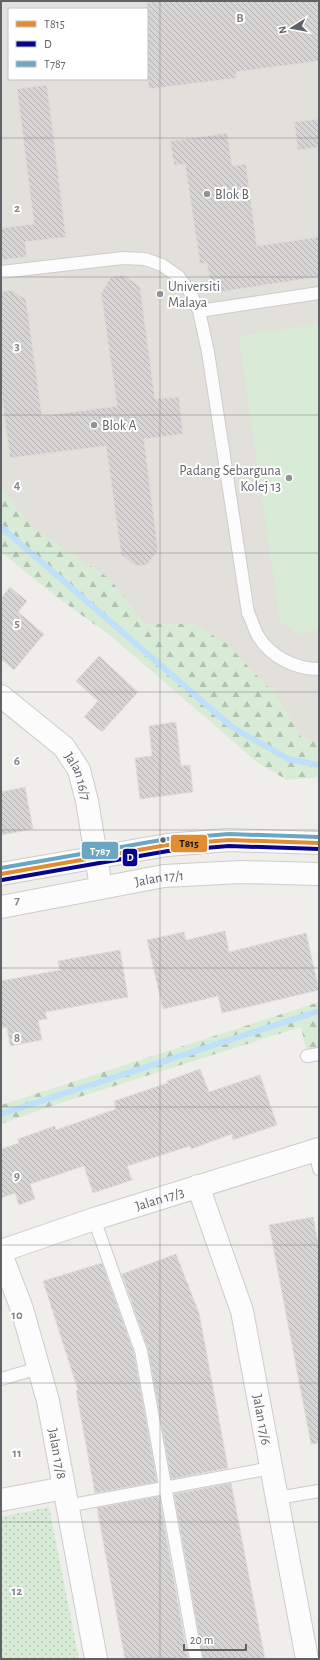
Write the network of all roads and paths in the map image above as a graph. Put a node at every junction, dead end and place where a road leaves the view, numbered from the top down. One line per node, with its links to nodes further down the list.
1 (1, 272): 3 (lane)
2 (319, 293): 3 (lane)
3 (199, 311): 4 (lane)
4 (319, 669)
5 (1, 696): 7 (street, Jalan 16/7)
6 (319, 843): 7 (street)
7 (96, 856): 8 (street); 10 (street, Jalan 16/7)
8 (1, 874)
9 (319, 874): 10 (street, Jalan 17/1)
10 (102, 887): 11 (street, Jalan 17/1)
11 (1, 906)
12 (318, 1156): 13 (street, Jalan 17/3)
13 (198, 1186): 14 (street, Jalan 17/3); 18 (street, Jalan 17/6)
14 (94, 1219): 15 (street, Jalan 17/3); 19 (lane)
15 (1, 1252): 16 (street, Jalan 17/8)
16 (39, 1368): 17 (lane); 21 (street, Jalan 17/8)
17 (1, 1379)
18 (271, 1468): 19 (lane); 22 (street, Jalan 17/6)
19 (165, 1487): 21 (lane); 25 (lane)
20 (319, 1491): 22 (lane)
21 (66, 1497): 23 (street); 24 (street, Jalan 17/8)
22 (277, 1498): 26 (street, Jalan 17/6)
23 (1, 1500)
24 (96, 1659)
25 (196, 1659)
26 (307, 1659)

